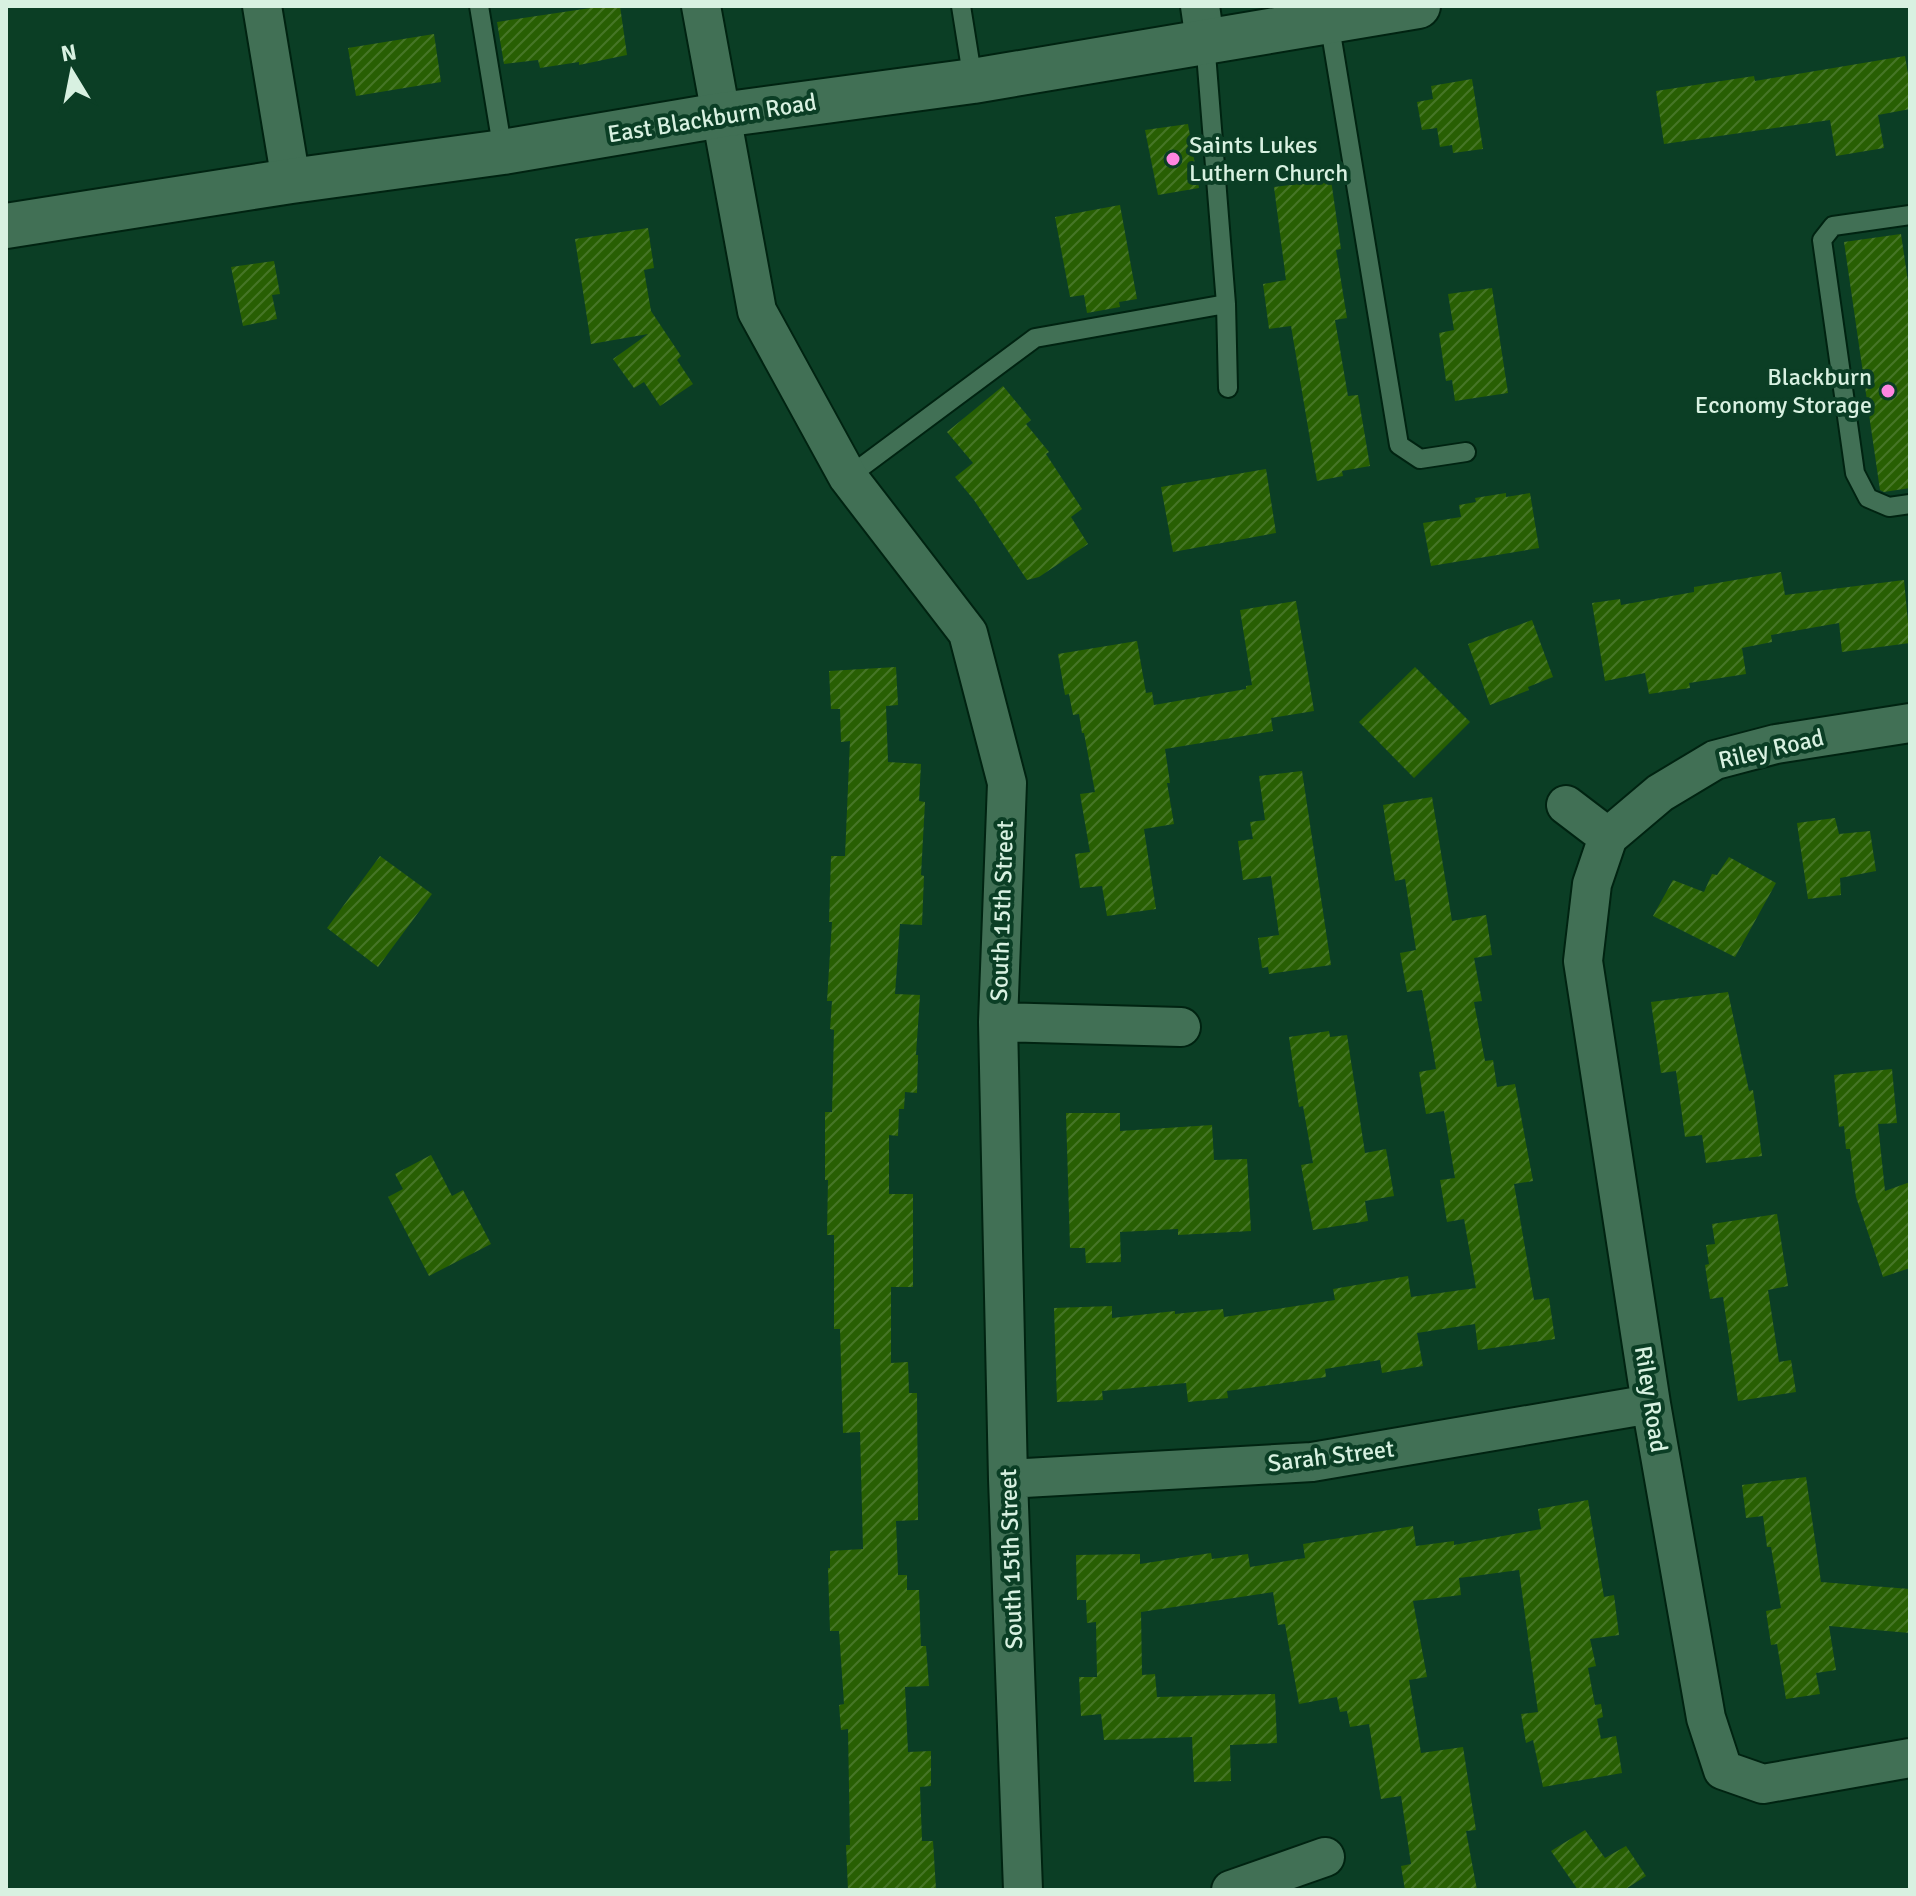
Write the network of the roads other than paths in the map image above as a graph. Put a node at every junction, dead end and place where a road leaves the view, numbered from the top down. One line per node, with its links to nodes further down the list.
1 (262, 6): 11 (street)
2 (479, 6): 10 (lane)
3 (701, 6): 9 (street, South 15th Street)
4 (961, 6): 8 (lane)
5 (1418, 6): 6 (street, East Blackburn Road)
6 (1329, 21): 7 (street, East Blackburn Road); 16 (lane)
7 (1203, 24): 8 (street, East Blackburn Road); 14 (lane)
8 (973, 81): 9 (street, East Blackburn Road)
9 (721, 115): 10 (street, East Blackburn Road); 17 (street, South 15th Street)
10 (503, 152): 11 (street, East Blackburn Road)
11 (291, 181): 13 (street, East Blackburn Road)
12 (1910, 215): 18 (lane)
13 (6, 226)
14 (1226, 304): 15 (lane); 17 (lane)
15 (1228, 388)
16 (1466, 452)
17 (848, 477): 22 (street, South 15th Street)
18 (1910, 504)
19 (1910, 723): 21 (street, Riley Road)
20 (1566, 805): 21 (street)
21 (1608, 837): 24 (street, Riley Road)
22 (998, 1022): 23 (street); 25 (street, South 15th Street)
23 (1181, 1027)
24 (1651, 1404): 25 (street, Sarah Street); 26 (street, Riley Road)
25 (1008, 1479): 28 (street, South 15th Street)
26 (1910, 1758)
27 (1325, 1857): 29 (street)
28 (1023, 1890)
29 (1231, 1890)

